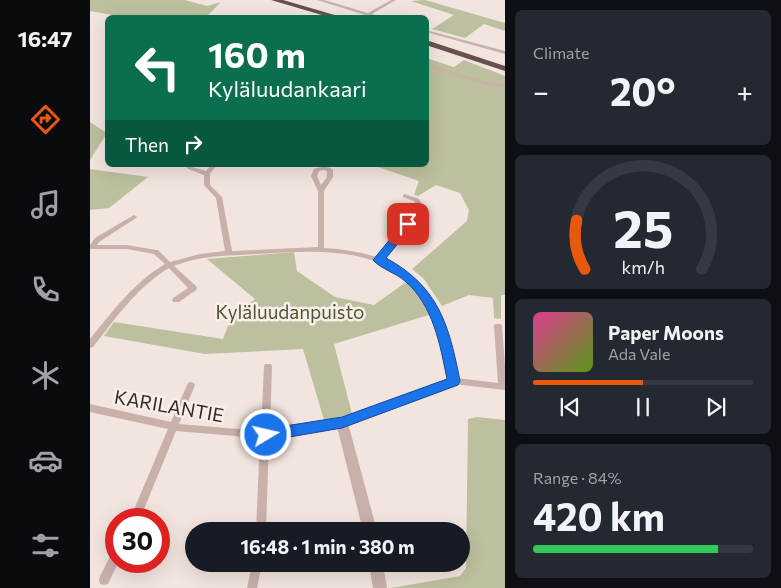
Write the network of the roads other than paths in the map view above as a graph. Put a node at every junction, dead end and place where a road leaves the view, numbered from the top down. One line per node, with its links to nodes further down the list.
1 (276, 0): 6 (highway)
2 (289, 0): 7 (highway)
3 (319, 0): 5 (street)
4 (394, 0): 5 (street)
5 (369, 14): 8 (street)
6 (331, 15)
7 (342, 15)
8 (372, 15)
9 (429, 32): 11 (street)
10 (429, 43): 13 (highway)
11 (505, 53)
12 (429, 66): 14 (street)
13 (505, 69)
14 (505, 86)
15 (189, 167): 17 (street)
16 (212, 167): 17 (street)
17 (207, 174): 23 (street)
18 (322, 190): 22 (street)
19 (405, 196): 24 (street)
20 (134, 217): 21 (street)
21 (92, 246): 25 (street)
22 (321, 248): 23 (street); 24 (street)
23 (229, 253): 25 (street)
24 (379, 260): 30 (street)
25 (170, 265): 26 (street); 28 (street)
26 (176, 300)
27 (498, 326): 32 (street)
28 (90, 345)
29 (268, 366): 36 (street)
30 (454, 381): 32 (street, KARILANTIE); 34 (street, KARILANTIE)
31 (191, 386): 35 (street)
32 (503, 386)
33 (92, 411): 35 (street, KARILANTIE)
34 (342, 423): 36 (street, KARILANTIE); 39 (street)
35 (175, 427): 36 (street, KARILANTIE); 37 (street)
36 (266, 435): 38 (street)
37 (140, 508)
38 (261, 522)
39 (368, 522)
40 (255, 572): 44 (street)
41 (377, 572): 45 (street)
42 (108, 573): 43 (street)
43 (104, 580)
44 (252, 588)
45 (380, 588)

